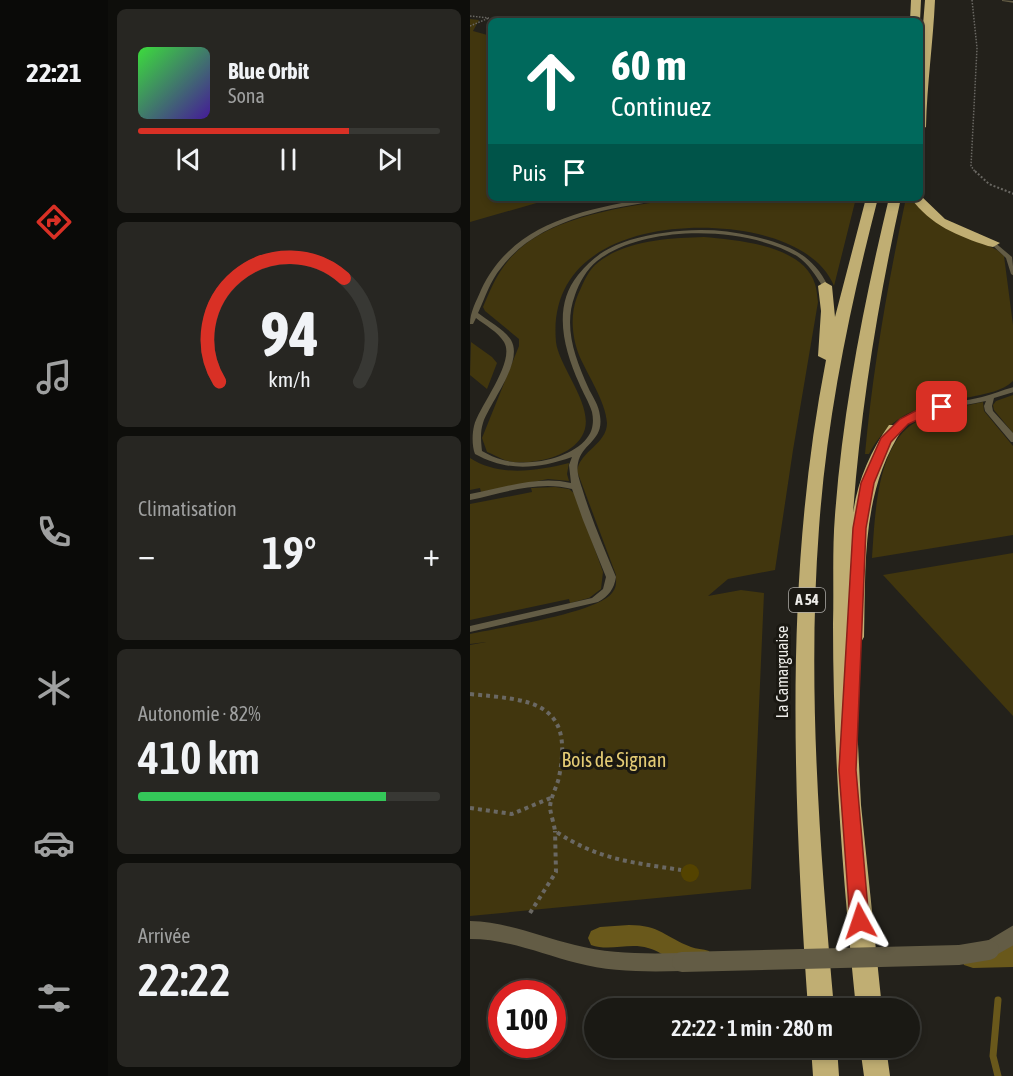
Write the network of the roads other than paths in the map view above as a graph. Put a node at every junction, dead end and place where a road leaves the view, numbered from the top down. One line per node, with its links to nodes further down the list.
1 (916, 0): 5 (highway)
2 (930, 0): 6 (highway)
3 (1004, 0): 4 (lane)
4 (1013, 2)
5 (915, 18)
6 (923, 76)
7 (648, 201): 15 (lane)
8 (871, 201): 19 (highway, La Camarguaise / A 54)
9 (894, 201): 28 (highway, A 54)
10 (920, 201): 11 (highway)
11 (993, 243): 12 (lane); 13 (lane)
12 (1013, 248)
13 (1013, 274)
14 (825, 286): 19 (highway); 24 (lane)
15 (474, 313): 16 (lane); 23 (lane)
16 (470, 322)
17 (1013, 389): 18 (lane)
18 (991, 397): 20 (lane); 21 (lane)
19 (824, 408): 31 (highway, La Camarguaise / A 54)
20 (895, 428): 28 (highway)
21 (1013, 440)
22 (470, 446): 23 (lane)
23 (478, 452): 24 (lane)
24 (578, 453): 25 (lane)
25 (578, 488): 26 (lane); 27 (lane)
26 (470, 497)
27 (470, 629)
28 (848, 763): 32 (highway, A 54)
29 (470, 930): 30 (street, bridge)
30 (1013, 934)
31 (820, 998)
32 (868, 998)
33 (825, 1058): 35 (highway)
34 (875, 1058): 36 (highway)
35 (826, 1076)
36 (877, 1076)

